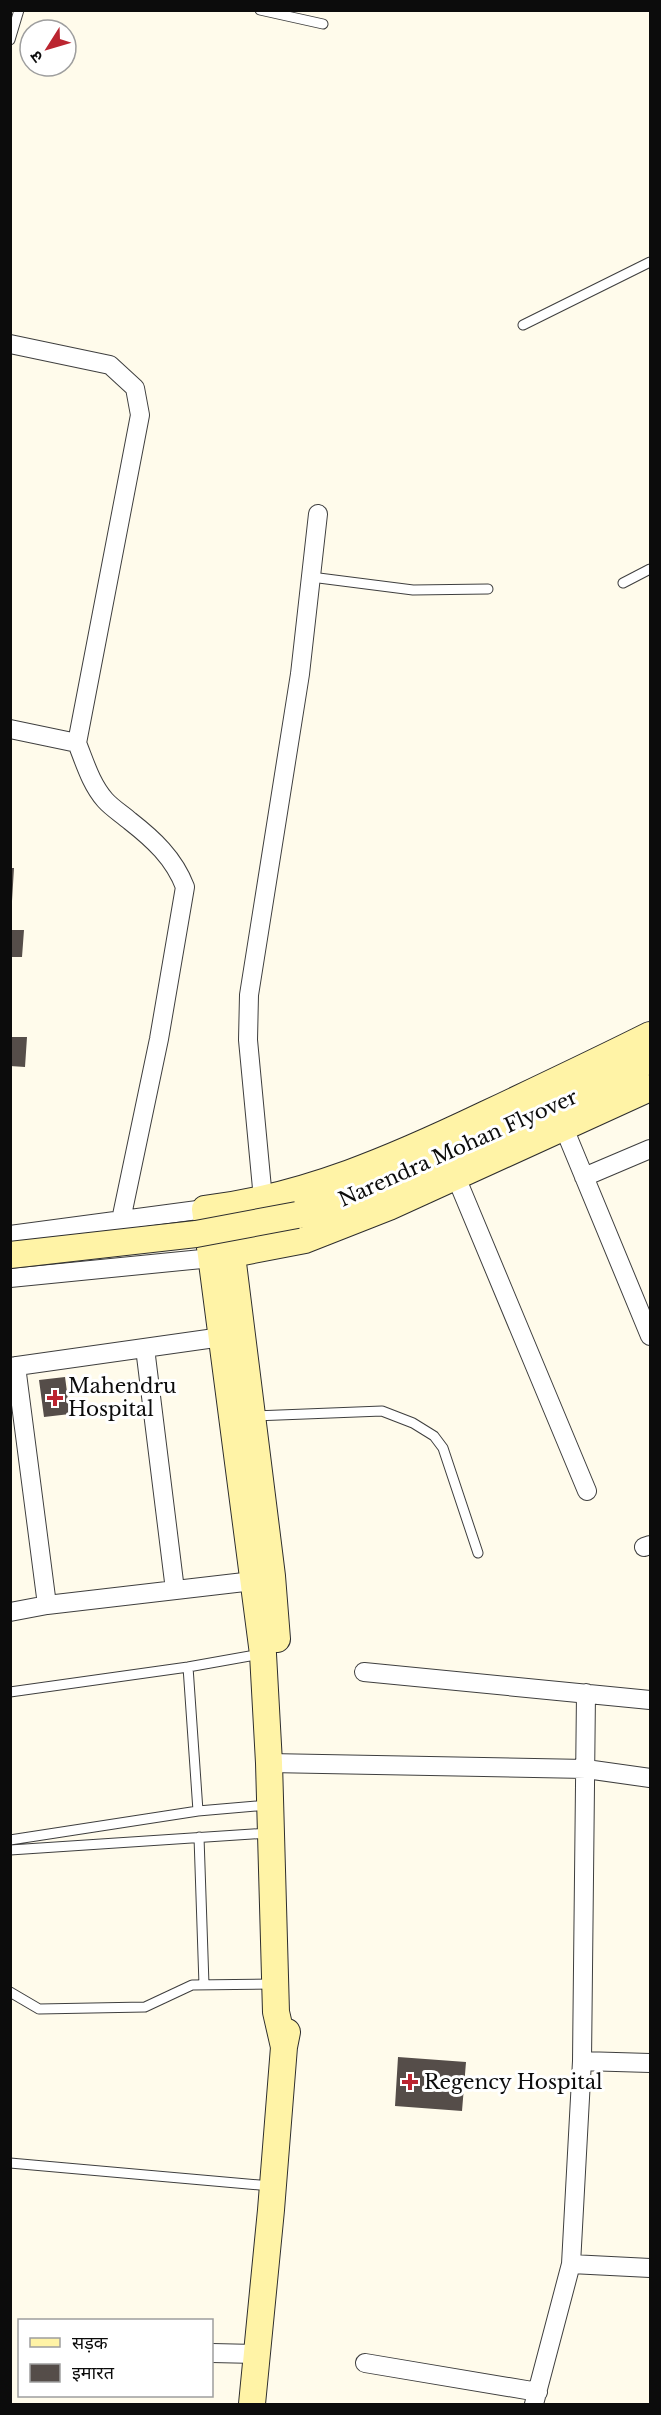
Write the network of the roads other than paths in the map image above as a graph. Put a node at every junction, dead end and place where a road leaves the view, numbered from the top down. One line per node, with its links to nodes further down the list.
1 (19, 10): 4 (lane)
2 (260, 10): 3 (lane)
3 (323, 24)
4 (10, 40)
5 (651, 262): 6 (lane)
6 (523, 325)
7 (10, 344): 14 (street)
8 (318, 514): 10 (street)
9 (651, 569): 11 (lane)
10 (310, 577): 12 (lane); 22 (street)
11 (623, 583)
12 (488, 589)
13 (10, 729): 14 (street)
14 (77, 743): 24 (street)
15 (651, 1035): 22 (street)
16 (651, 1060): 26 (street, Narendra Mohan Flyover, bridge)
17 (651, 1088): 18 (street)
18 (564, 1128): 20 (street); 21 (street)
19 (651, 1149): 21 (street)
20 (456, 1177): 27 (street); 34 (street)
21 (584, 1178): 29 (street)
22 (263, 1199): 23 (street)
23 (216, 1208): 24 (street); 27 (street)
24 (121, 1220): 25 (street)
25 (10, 1235)
26 (10, 1255)
27 (223, 1256): 28 (street); 30 (street); 33 (street)
28 (10, 1278)
29 (651, 1336)
30 (222, 1337): 31 (street); 36 (street)
31 (145, 1348): 32 (street); 37 (street)
32 (13, 1367): 38 (street)
33 (253, 1416): 35 (lane); 46 (street)
34 (586, 1491)
35 (478, 1553)
36 (253, 1581): 37 (street); 40 (street)
37 (175, 1590): 38 (street)
38 (47, 1605): 39 (street)
39 (10, 1612)
40 (263, 1654): 41 (lane); 46 (street)
41 (188, 1668): 43 (lane); 50 (lane)
42 (364, 1672): 44 (street)
43 (10, 1692)
44 (586, 1694): 45 (street); 47 (street)
45 (651, 1700)
46 (278, 1763): 47 (street); 49 (street); 58 (street)
47 (586, 1769): 48 (street); 59 (street)
48 (651, 1778)
49 (271, 1805): 50 (lane); 51 (street)
50 (198, 1811): 53 (lane)
51 (272, 1833): 52 (lane); 55 (street)
52 (200, 1838): 54 (lane); 56 (lane)
53 (10, 1840)
54 (10, 1850)
55 (275, 1984): 56 (lane); 58 (street)
56 (204, 1985): 57 (lane)
57 (10, 1992)
58 (284, 2047): 62 (street)
59 (582, 2061): 60 (street); 63 (street)
60 (651, 2063)
61 (10, 2163): 62 (lane)
62 (273, 2187): 66 (street)
63 (571, 2264): 64 (street); 68 (street)
64 (651, 2268)
65 (213, 2353): 66 (street)
66 (256, 2354): 69 (street)
67 (365, 2363): 68 (street)
68 (536, 2398)
69 (252, 2404)

